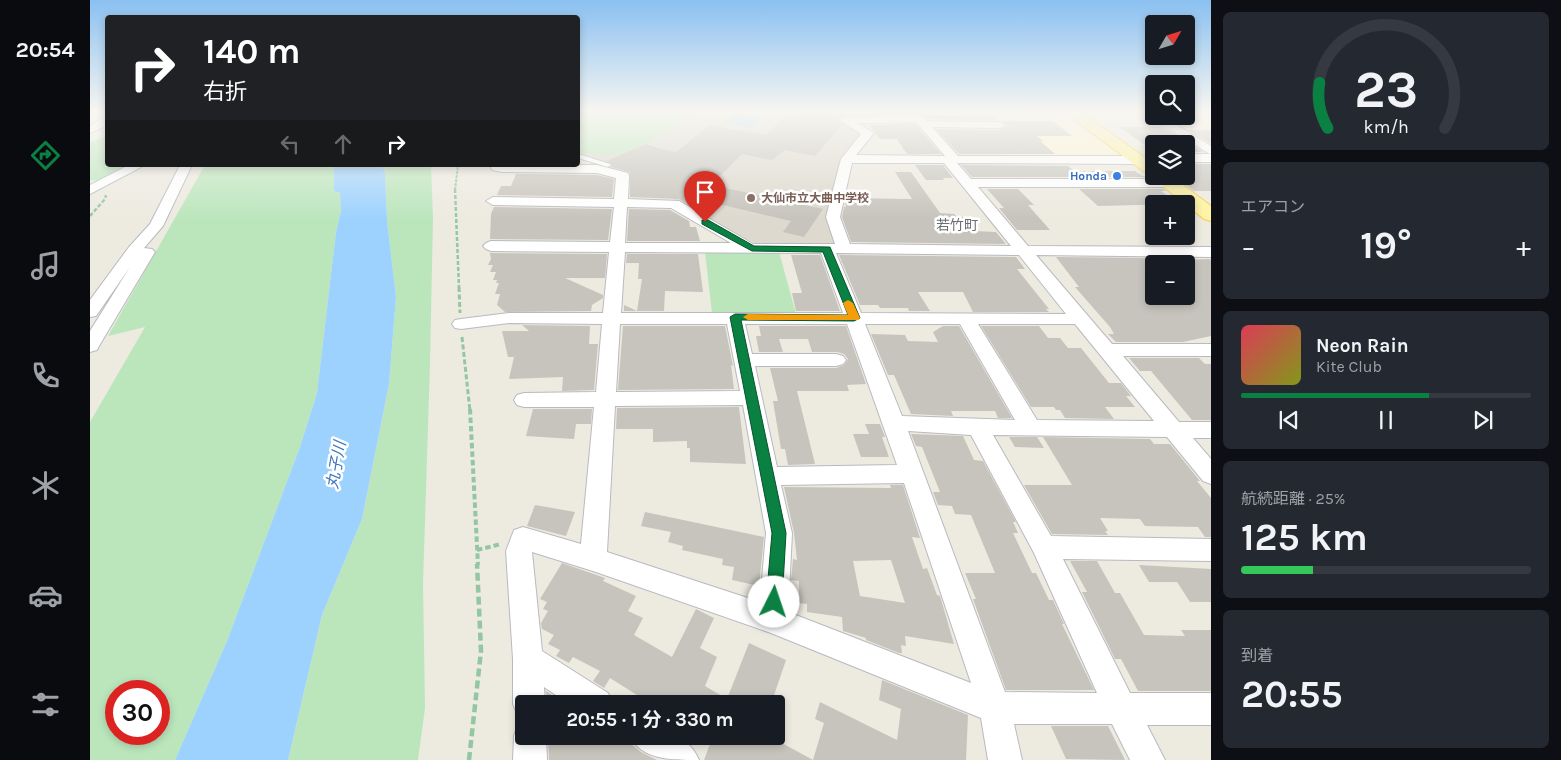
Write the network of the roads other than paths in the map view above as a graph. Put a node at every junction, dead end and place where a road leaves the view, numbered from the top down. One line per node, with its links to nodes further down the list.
1 (857, 147): 8 (street)
2 (941, 147): 10 (street)
3 (1120, 147): 9 (main road)
4 (580, 157): 11 (lane)
5 (1145, 158): 9 (street)
6 (1195, 158): 7 (street)
7 (1211, 158)
8 (848, 159): 10 (street); 27 (street)
9 (1136, 159): 10 (street); 12 (main road)
10 (951, 160): 17 (street)
11 (608, 165)
12 (1145, 166)
13 (135, 167): 19 (street)
14 (185, 167): 23 (street)
15 (496, 167): 21 (street)
16 (1145, 177): 17 (street)
17 (968, 183): 28 (street)
18 (1171, 185): 22 (main road)
19 (90, 190)
20 (494, 201): 21 (street)
21 (621, 202): 25 (street); 26 (street)
22 (1211, 215)
23 (148, 235): 30 (street); 37 (street)
24 (492, 246): 25 (street)
25 (618, 247): 26 (street); 32 (street)
26 (752, 249): 27 (street)
27 (835, 249): 28 (street); 33 (street)
28 (1024, 250): 29 (street); 35 (street)
29 (1211, 252)
30 (90, 312)
31 (735, 317): 32 (street); 33 (street); 40 (street)
32 (612, 318): 36 (street); 43 (street)
33 (854, 318): 34 (street); 45 (street)
34 (965, 318): 35 (street); 47 (street)
35 (1081, 319): 38 (street)
36 (461, 324)
37 (90, 346)
38 (1107, 350): 39 (street); 48 (street)
39 (1211, 350)
40 (745, 360): 41 (street); 42 (street)
41 (836, 360)
42 (753, 398): 43 (street); 52 (street)
43 (604, 399): 44 (street); 55 (street)
44 (524, 400)
45 (894, 423): 46 (street); 50 (street)
46 (978, 427): 47 (street); 53 (street)
47 (1030, 427): 48 (street)
48 (1173, 429): 49 (street); 51 (street)
49 (1211, 430)
50 (912, 474): 52 (street); 60 (street)
51 (1211, 474)
52 (768, 476): 56 (street)
53 (1044, 547): 54 (street); 61 (street)
54 (1211, 550)
55 (593, 559): 56 (street); 57 (street)
56 (773, 620): 60 (street)
57 (528, 659): 58 (street); 59 (street)
58 (529, 695)
59 (582, 695)
60 (995, 708): 61 (street); 67 (street)
61 (1121, 709): 62 (street); 68 (street)
62 (1211, 709)
63 (530, 745): 65 (street)
64 (660, 745): 66 (street)
65 (530, 760)
66 (682, 760)
67 (1005, 760)
68 (1148, 760)

